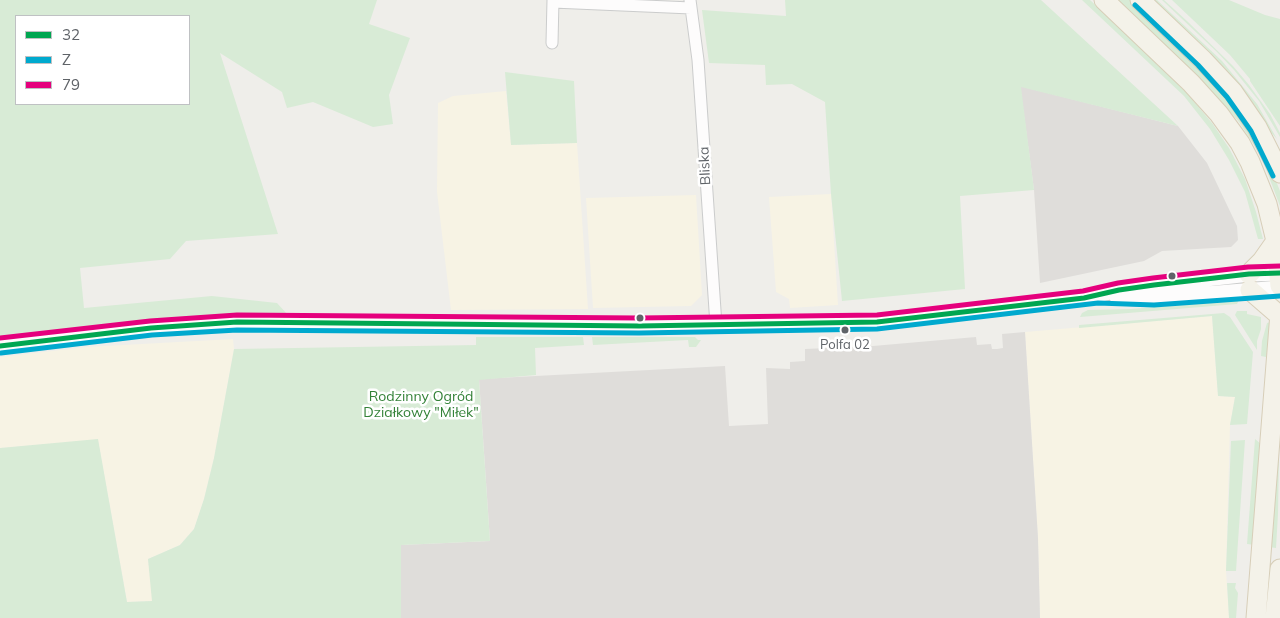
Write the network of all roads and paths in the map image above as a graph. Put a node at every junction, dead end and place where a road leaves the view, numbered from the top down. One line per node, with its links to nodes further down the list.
1 (1104, 0): 7 (main road)
2 (1140, 0): 6 (main road)
3 (553, 1): 4 (street, Bliska); 5 (street, Bliska)
4 (691, 4): 12 (street, Bliska)
5 (552, 43)
6 (1280, 173)
7 (1276, 241): 8 (main road); 9 (main road)
8 (1280, 273): 9 (street); 10 (main road)
9 (1250, 282): 10 (street); 11 (main road); 12 (street)
10 (1280, 287)
11 (1280, 315): 15 (main road)
12 (716, 325): 13 (street)
13 (0, 346)
14 (1280, 569): 16 (main road)
15 (1256, 618)
16 (1275, 618)

